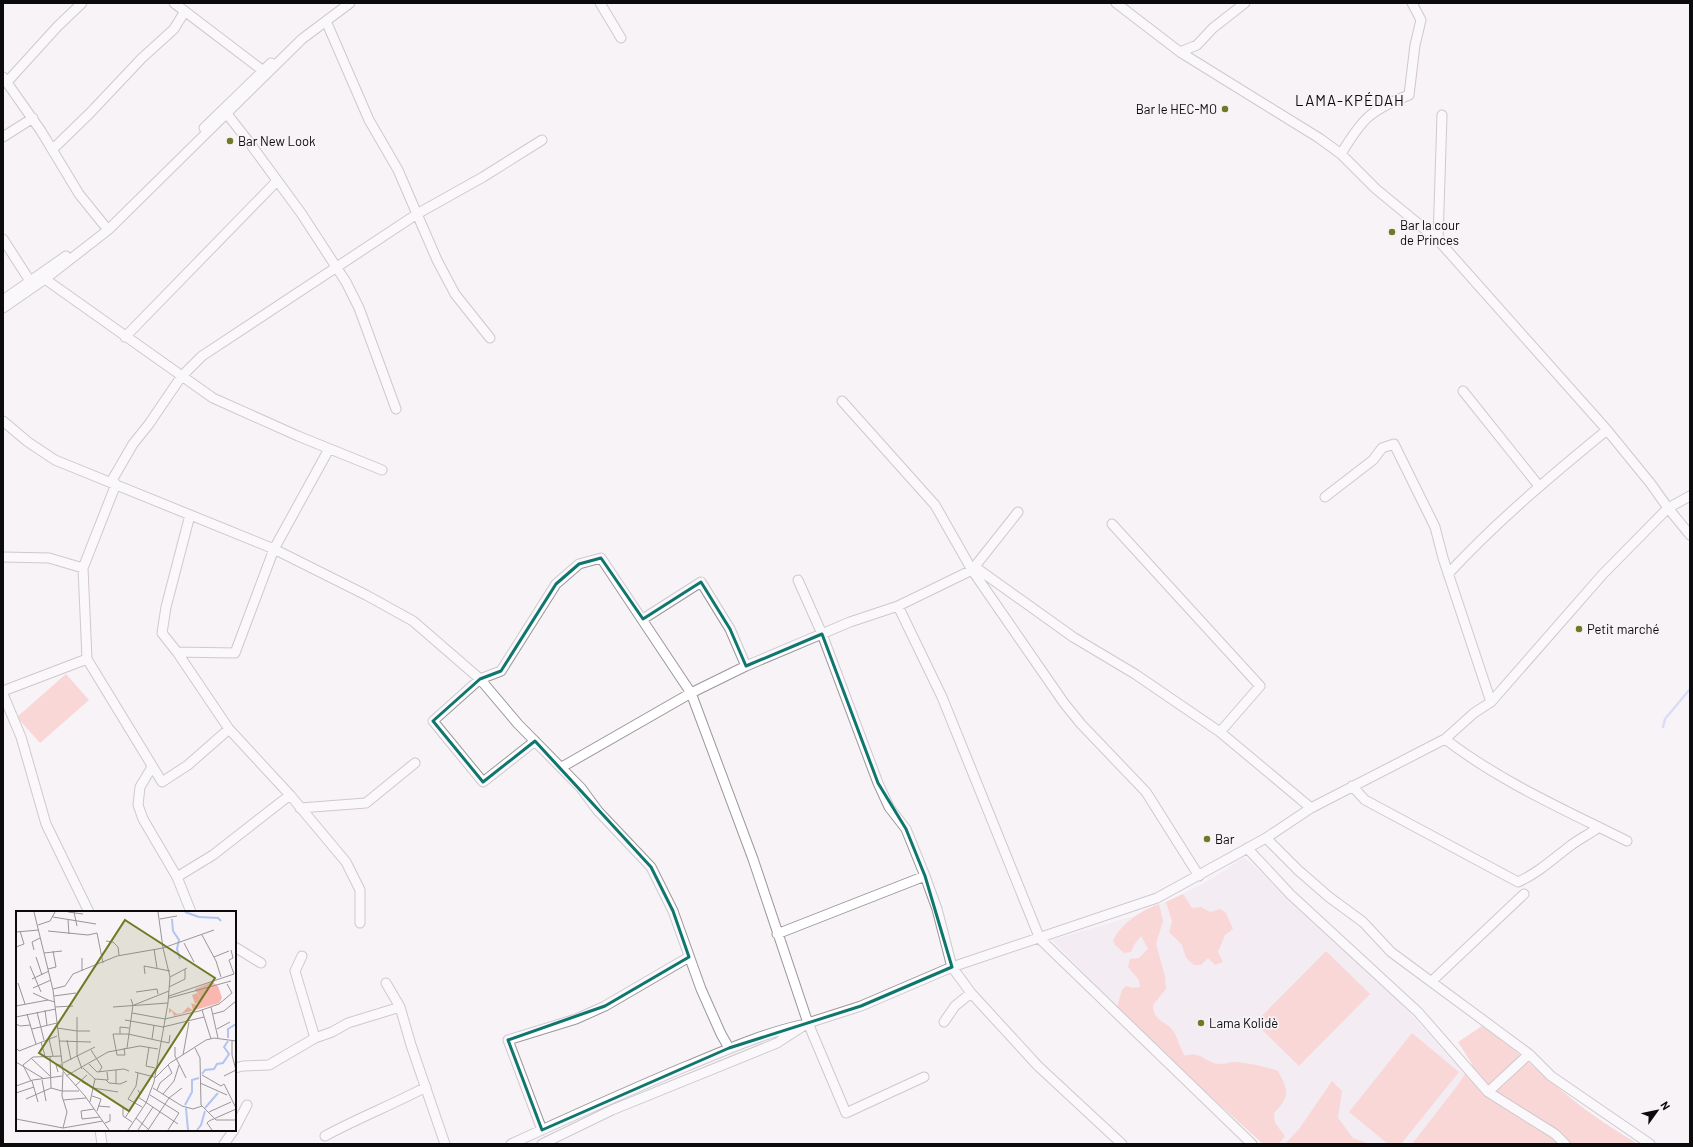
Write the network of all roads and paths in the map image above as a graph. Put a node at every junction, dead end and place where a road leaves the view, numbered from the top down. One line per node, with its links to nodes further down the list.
1 (82, 3): 14 (street)
2 (174, 3): 8 (street)
3 (350, 3): 9 (street)
4 (600, 3): 11 (street)
5 (1116, 3): 12 (street)
6 (1245, 3): 12 (street)
7 (1412, 3): 21 (street)
8 (185, 11): 13 (street); 20 (street)
9 (326, 21): 10 (street); 23 (street)
10 (302, 38): 13 (street); 15 (street)
11 (621, 38)
12 (1180, 52): 21 (street)
13 (262, 70): 24 (street)
14 (5, 79): 17 (street)
15 (227, 114): 22 (street); 28 (street)
16 (1442, 115): 26 (street)
17 (33, 118): 18 (street); 20 (street)
18 (3, 137)
19 (542, 140): 23 (street)
20 (53, 149): 24 (street)
21 (1340, 154): 26 (street)
22 (277, 181): 27 (street); 32 (street)
23 (417, 214): 27 (street); 33 (street)
24 (104, 226): 29 (street)
25 (3, 239): 29 (street)
26 (1438, 240): 39 (street)
27 (336, 268): 34 (street); 37 (street)
28 (45, 279): 31 (street); 32 (street)
29 (30, 281): 30 (street)
30 (3, 300)
31 (3, 308)
32 (125, 337): 34 (street)
33 (490, 338)
34 (182, 377): 40 (street); 42 (street)
35 (1463, 391): 43 (street)
36 (842, 401): 54 (street)
37 (396, 409)
38 (3, 421): 42 (street)
39 (1607, 430): 43 (street); 46 (street)
40 (329, 449): 41 (street); 51 (street)
41 (382, 470)
42 (114, 483): 48 (street); 53 (street)
43 (1539, 486): 55 (street)
44 (1690, 496): 46 (street)
45 (1325, 497): 55 (street)
46 (1668, 508): 50 (street); 67 (street)
47 (1018, 512): 54 (street)
48 (190, 515): 51 (street); 60 (street)
49 (1112, 524): 69 (street)
50 (1690, 535)
51 (274, 549): 60 (street); 63 (street)
52 (3, 557): 53 (street)
53 (83, 568): 61 (street)
54 (974, 568): 57 (street); 69 (street); 84 (street)
55 (1448, 574): 67 (street)
56 (798, 580): 59 (street)
57 (898, 606): 59 (street); 91 (street)
58 (643, 619): 62 (street); 63 (street); 65 (street)
59 (822, 634): 62 (street); 83 (street)
60 (178, 652): 68 (street)
61 (87, 659): 64 (street); 73 (street)
62 (746, 666): 65 (street)
63 (480, 679): 71 (street); 71 (street)
64 (3, 691)
65 (691, 693): 74 (street); 90 (street)
66 (3, 694): 87 (street)
67 (1491, 702): 70 (street)
68 (229, 729): 73 (street); 76 (street)
69 (1220, 732): 78 (street)
70 (1445, 739): 75 (street); 79 (street)
71 (536, 741): 74 (street)
72 (415, 764): 77 (street)
73 (152, 767): 85 (street)
74 (562, 767): 94 (street)
75 (1352, 786): 78 (street); 79 (street)
76 (290, 795): 77 (street); 85 (street)
77 (300, 808): 89 (street)
78 (1311, 808): 80 (street)
79 (1599, 827): 81 (street)
80 (1266, 838): 82 (street); 97 (street)
81 (1627, 841)
82 (1247, 848): 84 (street); 109 (street)
83 (926, 876): 90 (street); 96 (street)
84 (1199, 876): 91 (street)
85 (177, 877): 88 (street)
86 (1524, 894): 97 (street)
87 (89, 911)
88 (191, 911)
89 (360, 923)
90 (777, 934): 102 (street)
91 (1040, 939): 96 (street); 122 (street)
92 (236, 948): 95 (street)
93 (302, 956): 103 (street)
94 (689, 957): 104 (street); 112 (street)
95 (261, 963)
96 (952, 967): 99 (street); 102 (street)
97 (1432, 981): 105 (street)
98 (386, 983): 100 (street)
99 (971, 992): 101 (street); 121 (street)
100 (400, 1007): 103 (street); 108 (street)
101 (944, 1022)
102 (808, 1023): 104 (street); 107 (street); 120 (street)
103 (315, 1038): 106 (street)
104 (729, 1048): 112 (street)
105 (1529, 1054): 109 (street); 124 (street)
106 (236, 1068)
107 (924, 1077)
108 (426, 1087): 115 (street); 118 (street)
109 (1488, 1092): 123 (street)
110 (247, 1105): 111 (street)
111 (236, 1125)
112 (542, 1130): 119 (street)
113 (100, 1131): 116 (street)
114 (233, 1131): 117 (street)
115 (325, 1136)
116 (102, 1144)
117 (224, 1144)
118 (445, 1144)
119 (511, 1144)
120 (542, 1144)
121 (1122, 1144)
122 (1252, 1144)
123 (1565, 1144)
124 (1650, 1144)

